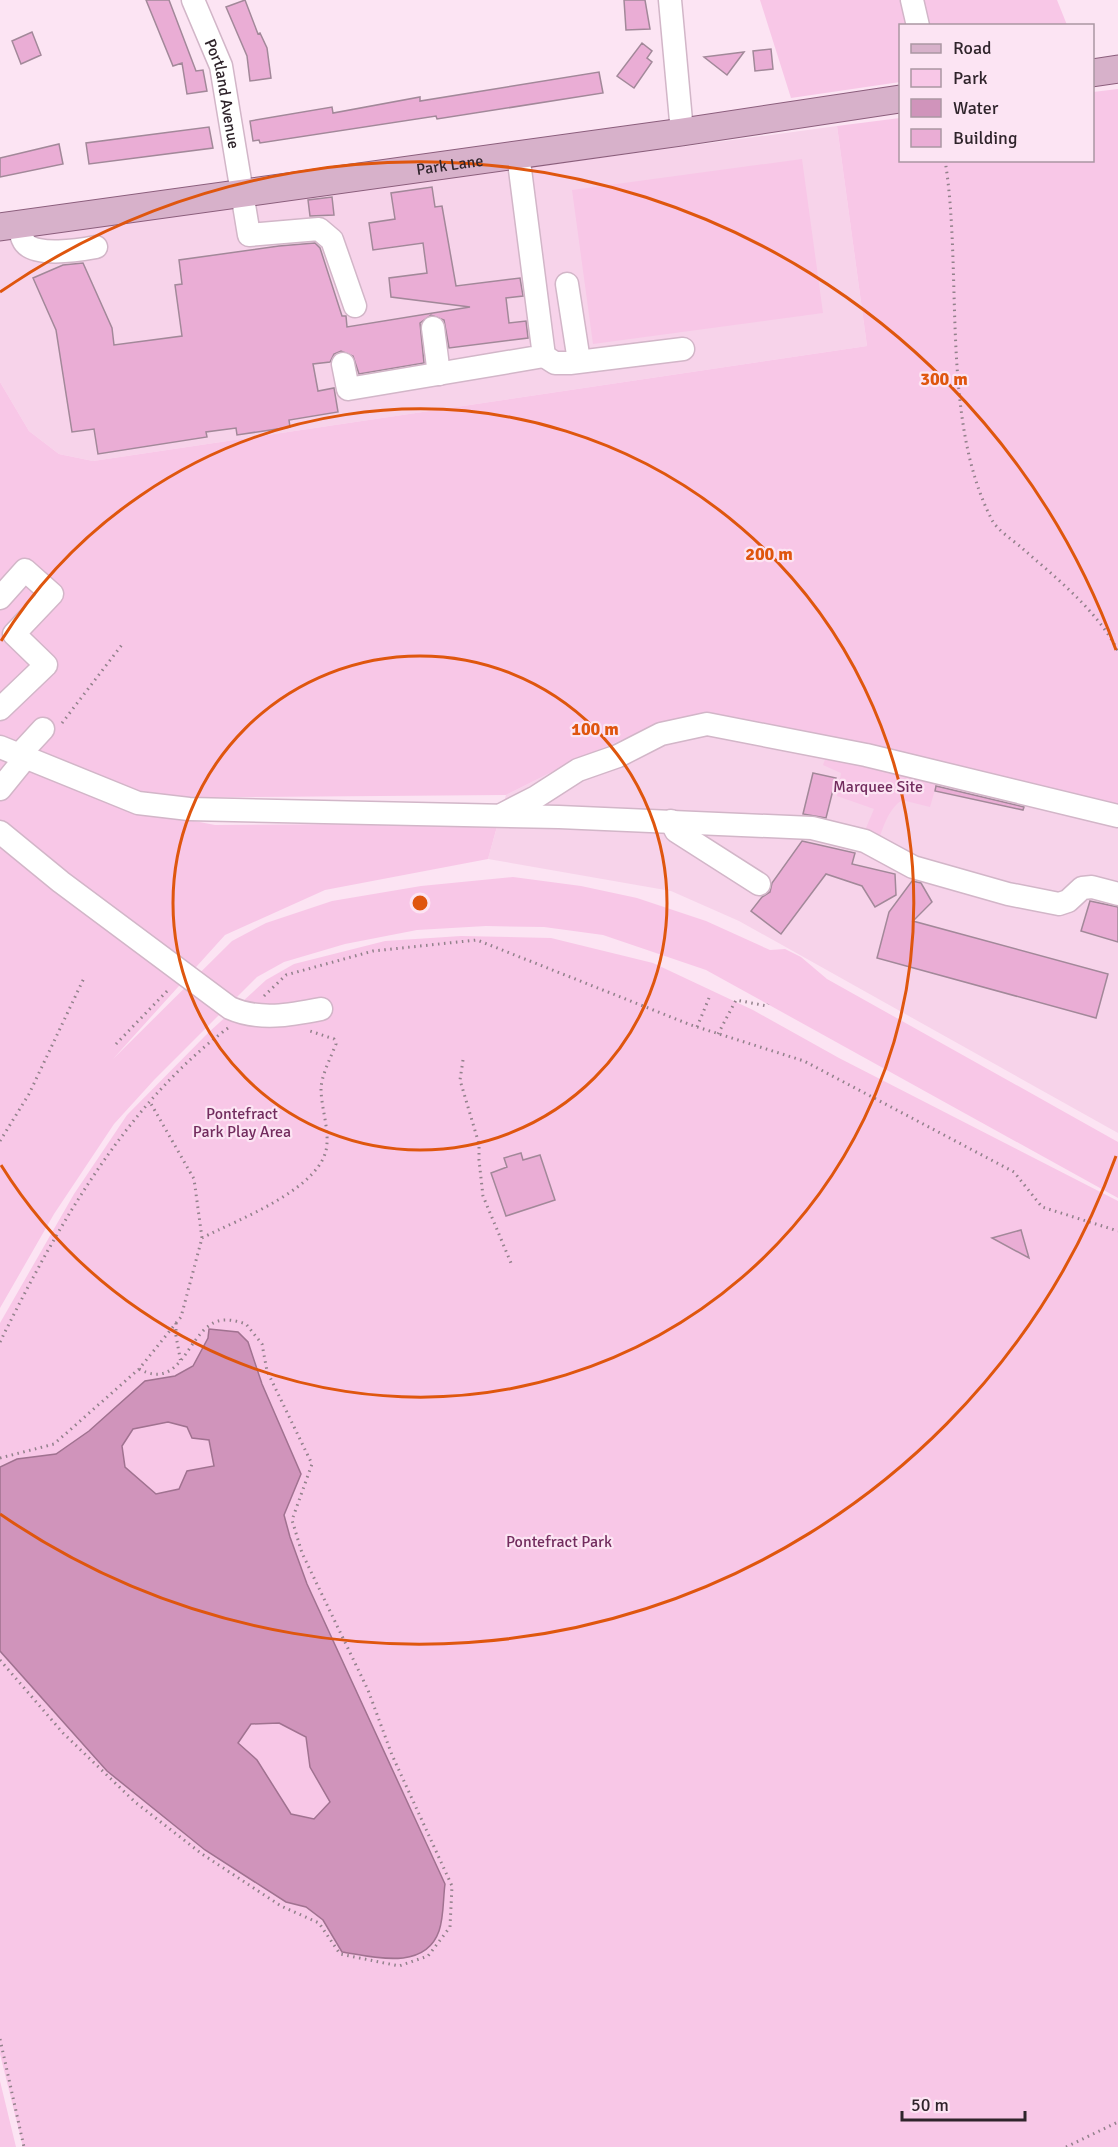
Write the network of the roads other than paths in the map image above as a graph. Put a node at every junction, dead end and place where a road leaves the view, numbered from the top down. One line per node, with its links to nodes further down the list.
1 (193, 0): 10 (street, Portland Avenue)
2 (670, 0): 8 (street)
3 (912, 0): 4 (street)
4 (918, 24)
5 (1118, 69): 6 (main road)
6 (1094, 73)
7 (899, 99): 8 (main road, Park Lane)
8 (682, 132): 9 (main road, Park Lane)
9 (518, 154): 10 (main road, Park Lane); 17 (street)
10 (241, 192): 11 (main road, Park Lane); 14 (street, Portland Avenue)
11 (9, 226): 12 (street)
12 (96, 247)
13 (567, 284): 18 (street)
14 (355, 306)
15 (433, 328): 20 (street)
16 (683, 349): 18 (street)
17 (544, 356): 18 (street); 20 (street)
18 (579, 361)
19 (343, 364): 20 (street)
20 (439, 374)
21 (0, 598): 22 (street)
22 (0, 709)
23 (49, 729): 24 (street)
24 (15, 753): 25 (street); 26 (street)
25 (0, 789)
26 (498, 816): 27 (street); 28 (street)
27 (1118, 816)
28 (671, 821): 30 (street); 31 (street)
29 (0, 832): 32 (street)
30 (759, 884)
31 (1118, 894)
32 (321, 1008)

